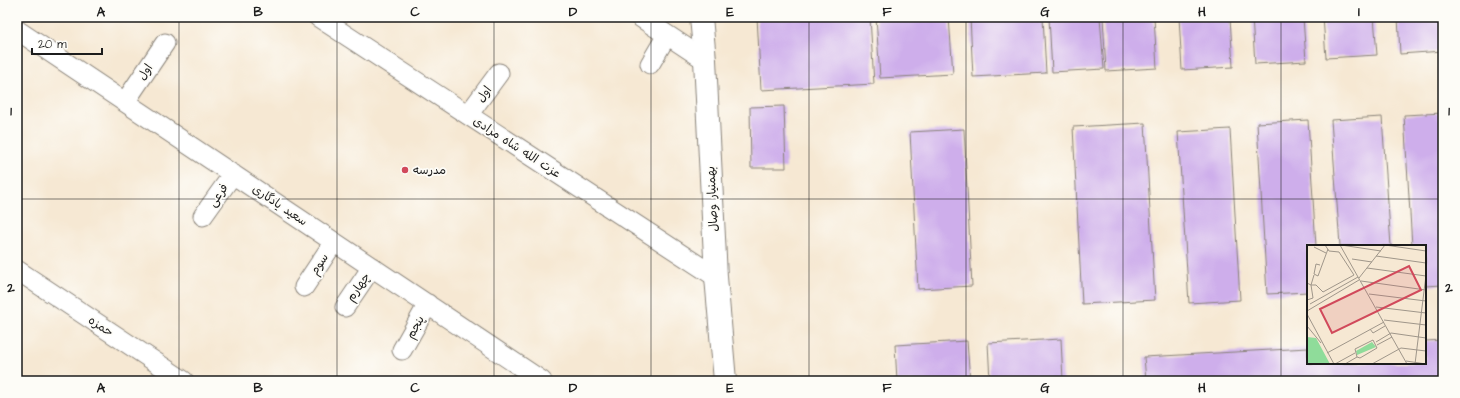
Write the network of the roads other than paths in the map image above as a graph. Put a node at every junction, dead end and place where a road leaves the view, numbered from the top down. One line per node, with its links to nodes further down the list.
1 (318, 17): 11 (street, عزت الله شاه مرادی)
2 (640, 17): 5 (street)
3 (702, 17): 7 (main road, بهمنیار وصال)
4 (17, 30): 10 (street, سعید یادگاری)
5 (667, 34): 7 (street); 8 (street)
6 (164, 43): 10 (street, اول)
7 (705, 60): 17 (main road, بهمنیار وصال)
8 (650, 64)
9 (499, 73): 11 (street, اول)
10 (126, 102): 12 (street, سعید یادگاری)
11 (468, 115): 17 (street, عزت الله شاه مرادی)
12 (233, 174): 13 (street, فرعی); 14 (street, سعید یادگاری)
13 (203, 216)
14 (334, 242): 15 (street, سعید یادگاری); 18 (street, سوم)
15 (372, 267): 19 (street, سعید یادگاری); 20 (street, چهارم)
16 (17, 270): 22 (street, حمزه)
17 (716, 277): 24 (main road, بهمنیار وصال)
18 (304, 287)
19 (428, 304): 21 (street, پنجم); 23 (street, سعید یادگاری)
20 (345, 306)
21 (402, 350)
22 (184, 381)
23 (542, 381)
24 (725, 381)

